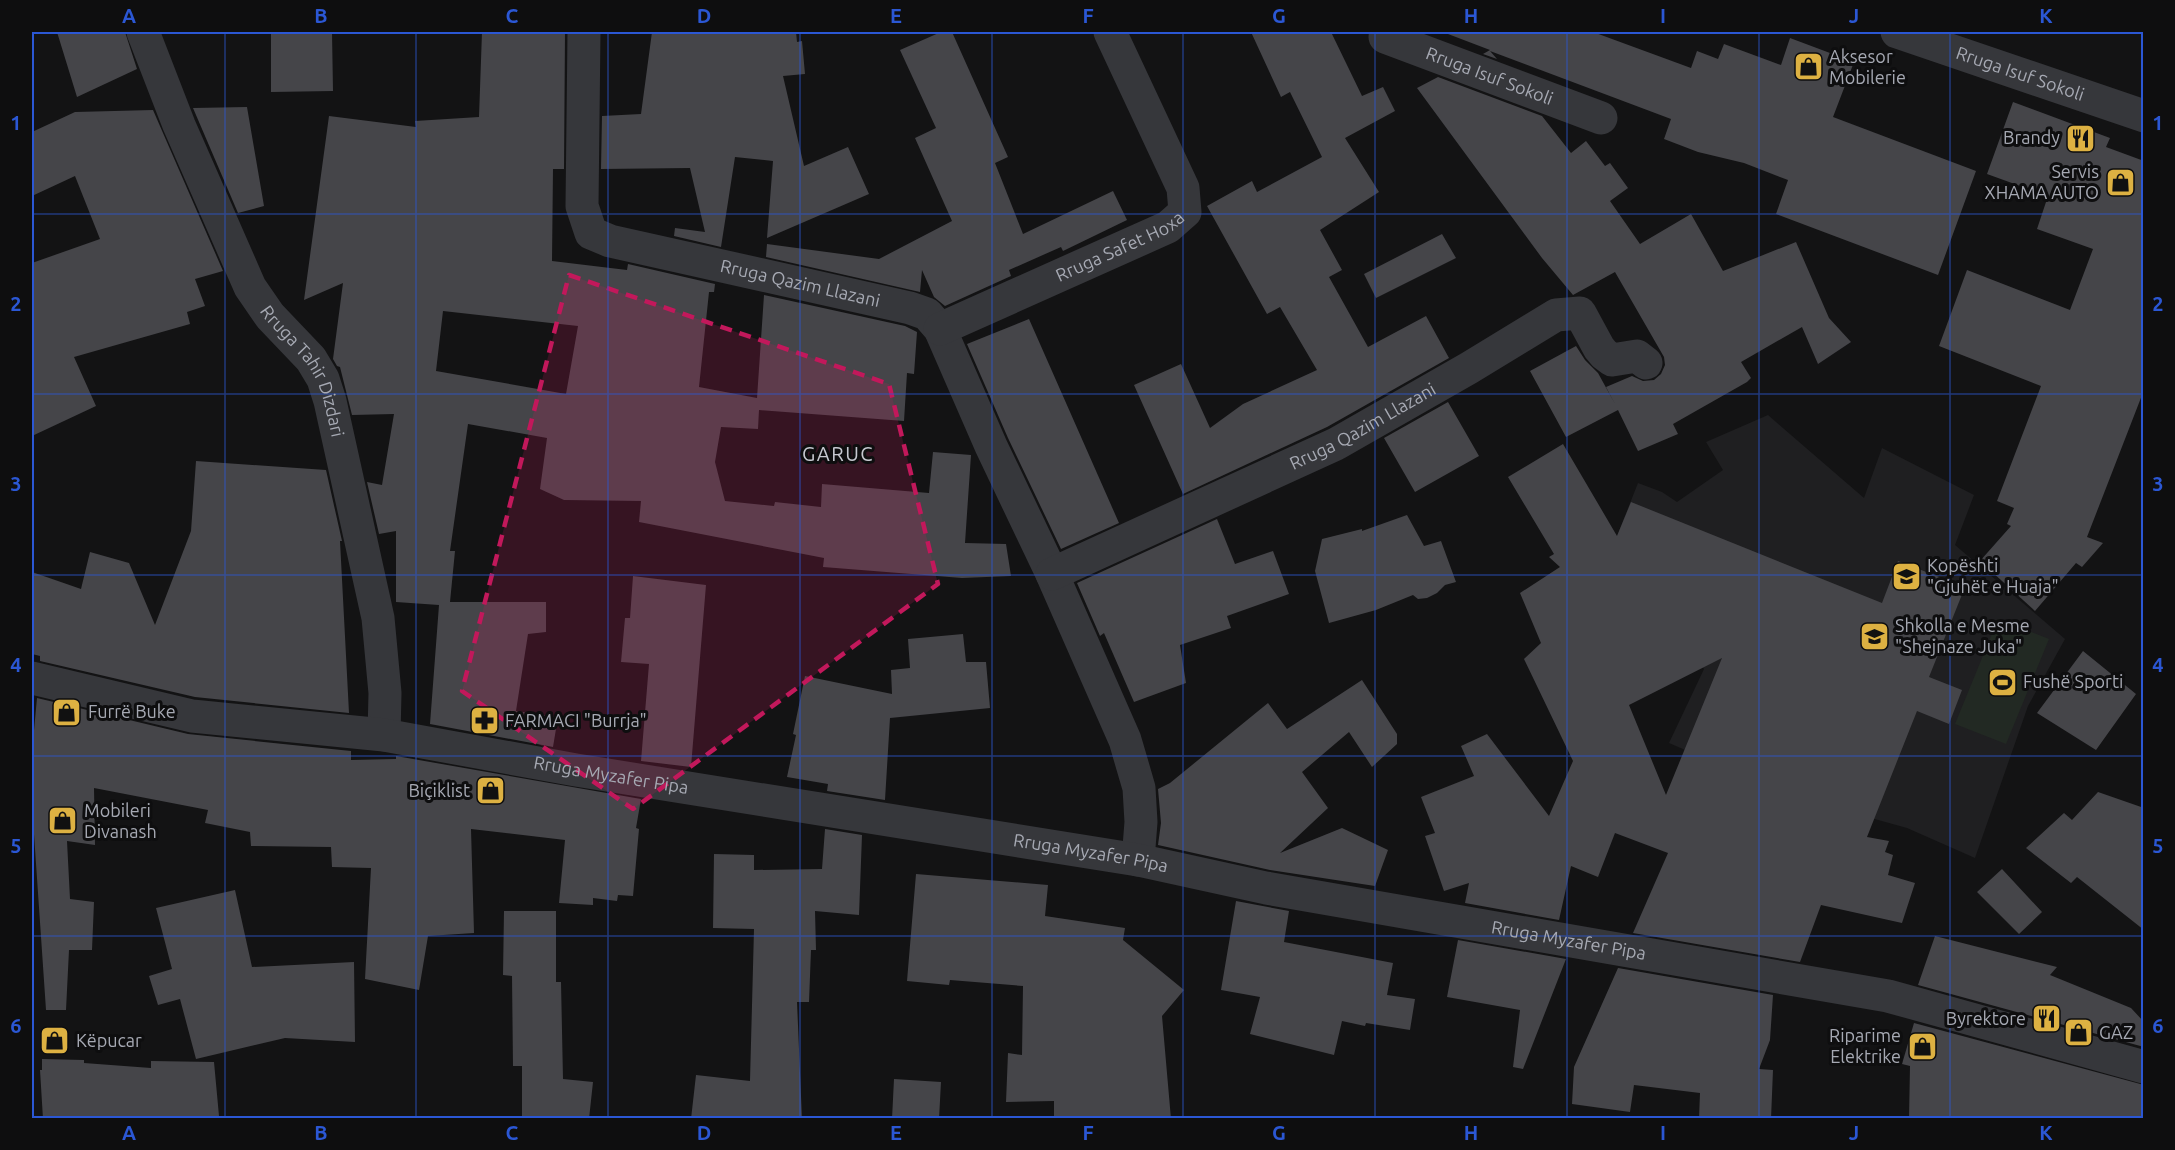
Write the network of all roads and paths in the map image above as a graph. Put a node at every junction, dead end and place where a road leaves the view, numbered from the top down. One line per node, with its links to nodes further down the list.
1 (143, 32): 12 (street, Rruga Tahir Dizdari)
2 (584, 32): 8 (street, Rruga Qazim Llazani)
3 (1110, 32): 8 (street, Rruga Safet Hoxa)
4 (1387, 32): 7 (street, Rruga Isuf Sokoli)
5 (1897, 32): 6 (street, Rruga Isuf Sokoli)
6 (2144, 116)
7 (1601, 118)
8 (940, 329): 10 (street, Rruga Qazim Llazani)
9 (1646, 363): 10 (street, Rruga Qazim Llazani)
10 (1052, 574): 13 (street, Rruga Qazim Llazani)
11 (32, 678): 12 (street, Rruga Myzafer Pipa)
12 (384, 735): 13 (street, Rruga Myzafer Pipa)
13 (1138, 860): 14 (street, Rruga Myzafer Pipa)
14 (2144, 1067)

